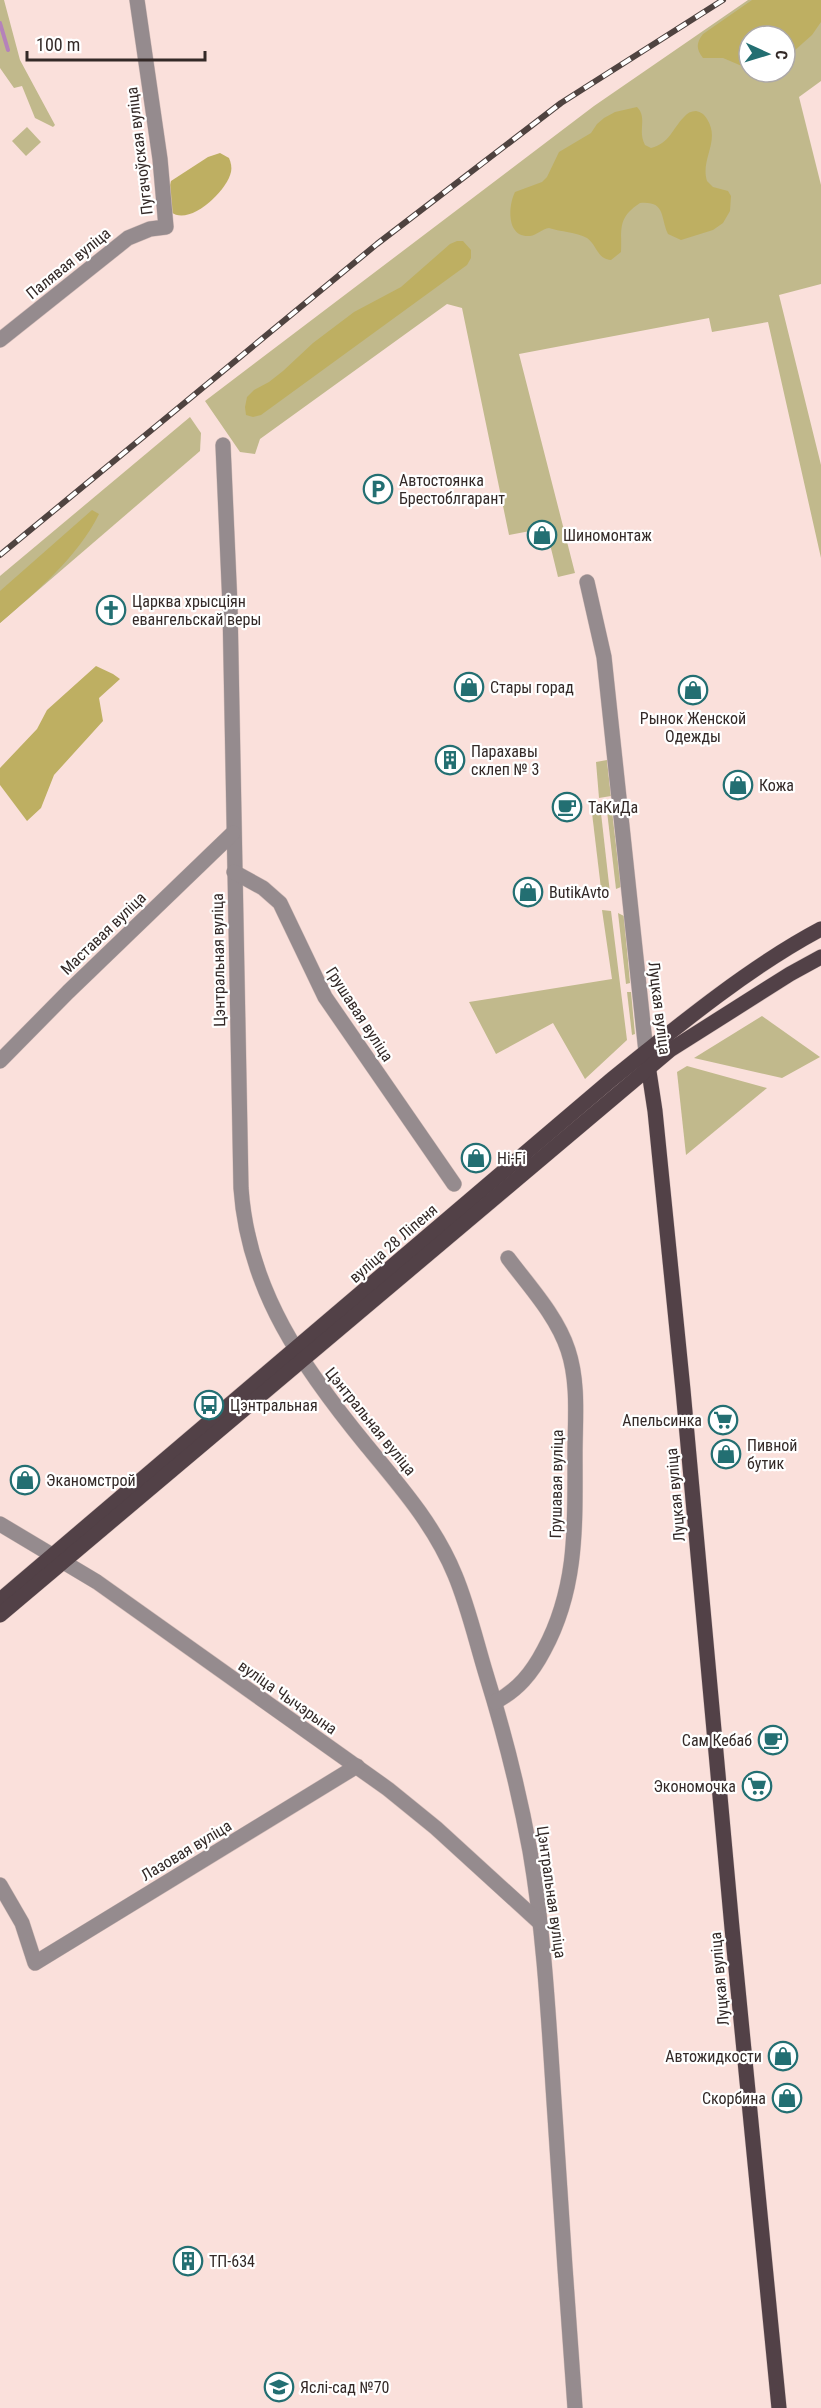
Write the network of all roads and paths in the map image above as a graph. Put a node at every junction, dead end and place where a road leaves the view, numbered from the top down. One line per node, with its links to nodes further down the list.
1 (138, 0): 2 (street, Пугачоўская вуліца)
2 (166, 227): 3 (street, Палявая вуліца)
3 (0, 340)
4 (223, 445): 6 (street, Цэнтральная вуліца)
5 (587, 582): 10 (street, Луцкая вуліца)
6 (233, 833): 7 (street, Цэнтральная вуліца); 11 (street, Маставая вуліца)
7 (234, 872): 13 (street, Грушавая вуліца); 15 (street, Цэнтральная вуліца)
8 (821, 929): 10 (main road, вуліца 28 Ліпеня)
9 (821, 957): 12 (main road, вуліца 28 Ліпеня)
10 (646, 1052): 12 (main road, Луцкая вуліца); 15 (main road, вуліца 28 Ліпеня)
11 (0, 1061)
12 (649, 1068): 15 (main road, вуліца 28 Ліпеня); 25 (main road, Луцкая вуліца)
13 (454, 1184)
14 (508, 1258): 20 (street, Грушавая вуліца)
15 (299, 1355): 17 (main road, вуліца 28 Ліпеня); 20 (street, Цэнтральная вуліца)
16 (0, 1524): 17 (street, вуліца Чычэрына)
17 (58, 1558): 18 (main road, вуліца 28 Ліпеня); 19 (main road, вуліца 28 Ліпеня); 21 (street, вуліца Чычэрына)
18 (0, 1600)
19 (0, 1615)
20 (495, 1702): 23 (street, Цэнтральная вуліца)
21 (357, 1766): 22 (street, Лазовая вуліца); 23 (street, вуліца Чычэрына)
22 (0, 1885)
23 (539, 1922): 24 (street, Цэнтральная вуліца)
24 (575, 2408)
25 (779, 2408)

